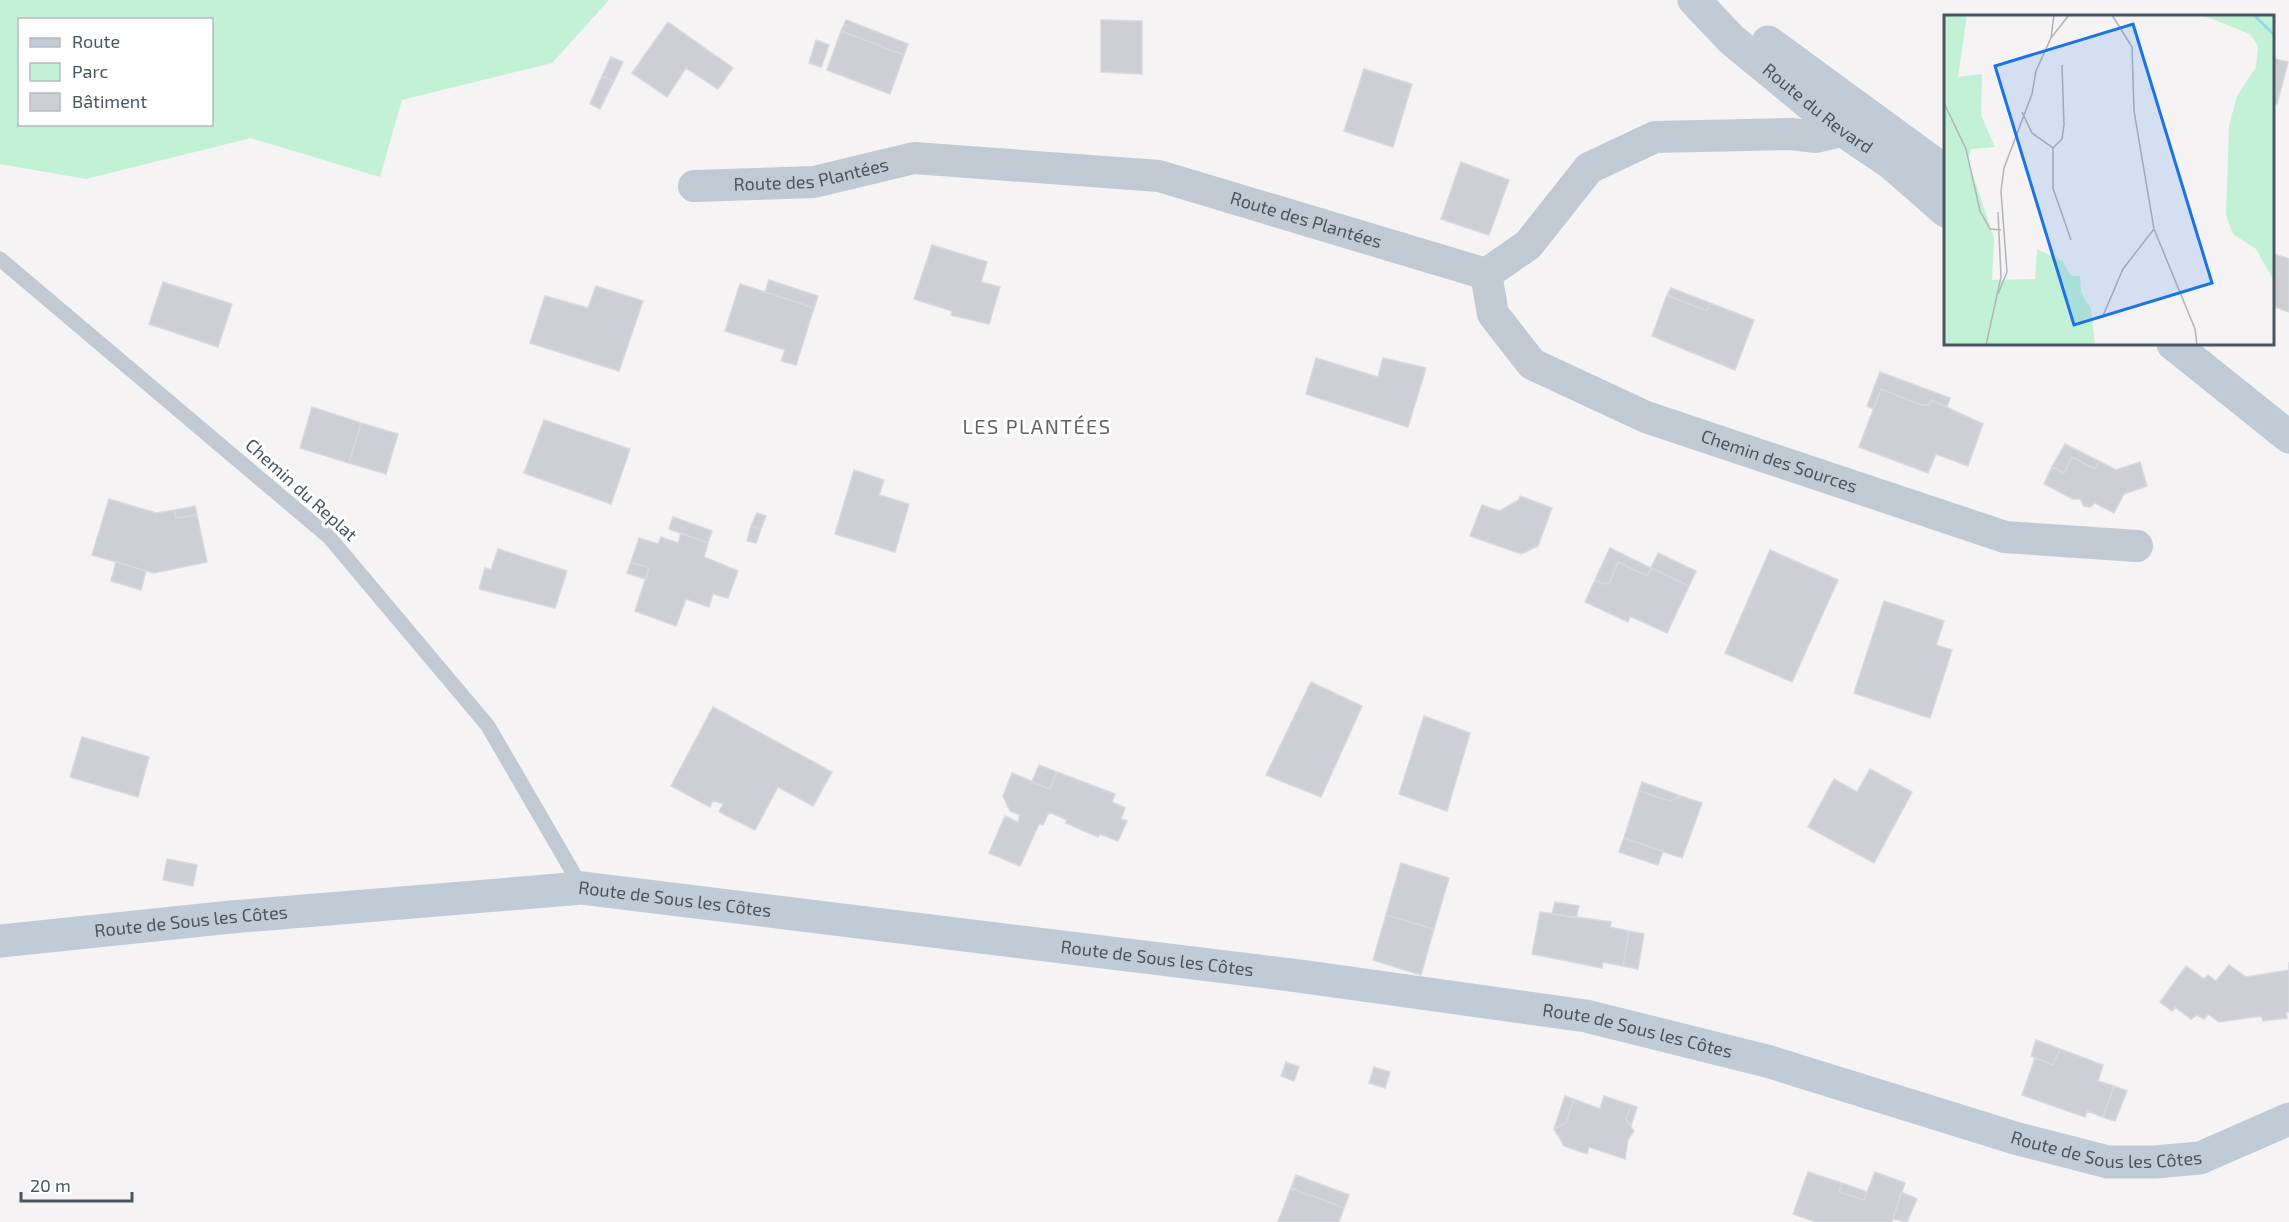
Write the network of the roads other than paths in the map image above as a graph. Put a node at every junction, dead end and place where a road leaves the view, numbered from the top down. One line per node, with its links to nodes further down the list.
1 (1694, 0): 3 (street, Route du Revard)
2 (1704, 0): 3 (street, Route du Revard)
3 (1847, 118): 4 (street, Route du Revard); 6 (street, Route du Revard); 8 (street)
4 (1944, 171)
5 (694, 186): 8 (street, Route des Plantées)
6 (1944, 209)
7 (0, 259): 12 (lane, Chemin du Replat)
8 (1486, 274): 11 (street, Chemin des Sources)
9 (2174, 345): 10 (street)
10 (2289, 437)
11 (2136, 546)
12 (582, 888): 13 (street, Route de Sous les Côtes); 14 (street, Route de Sous les Côtes)
13 (0, 941)
14 (2289, 1119)

